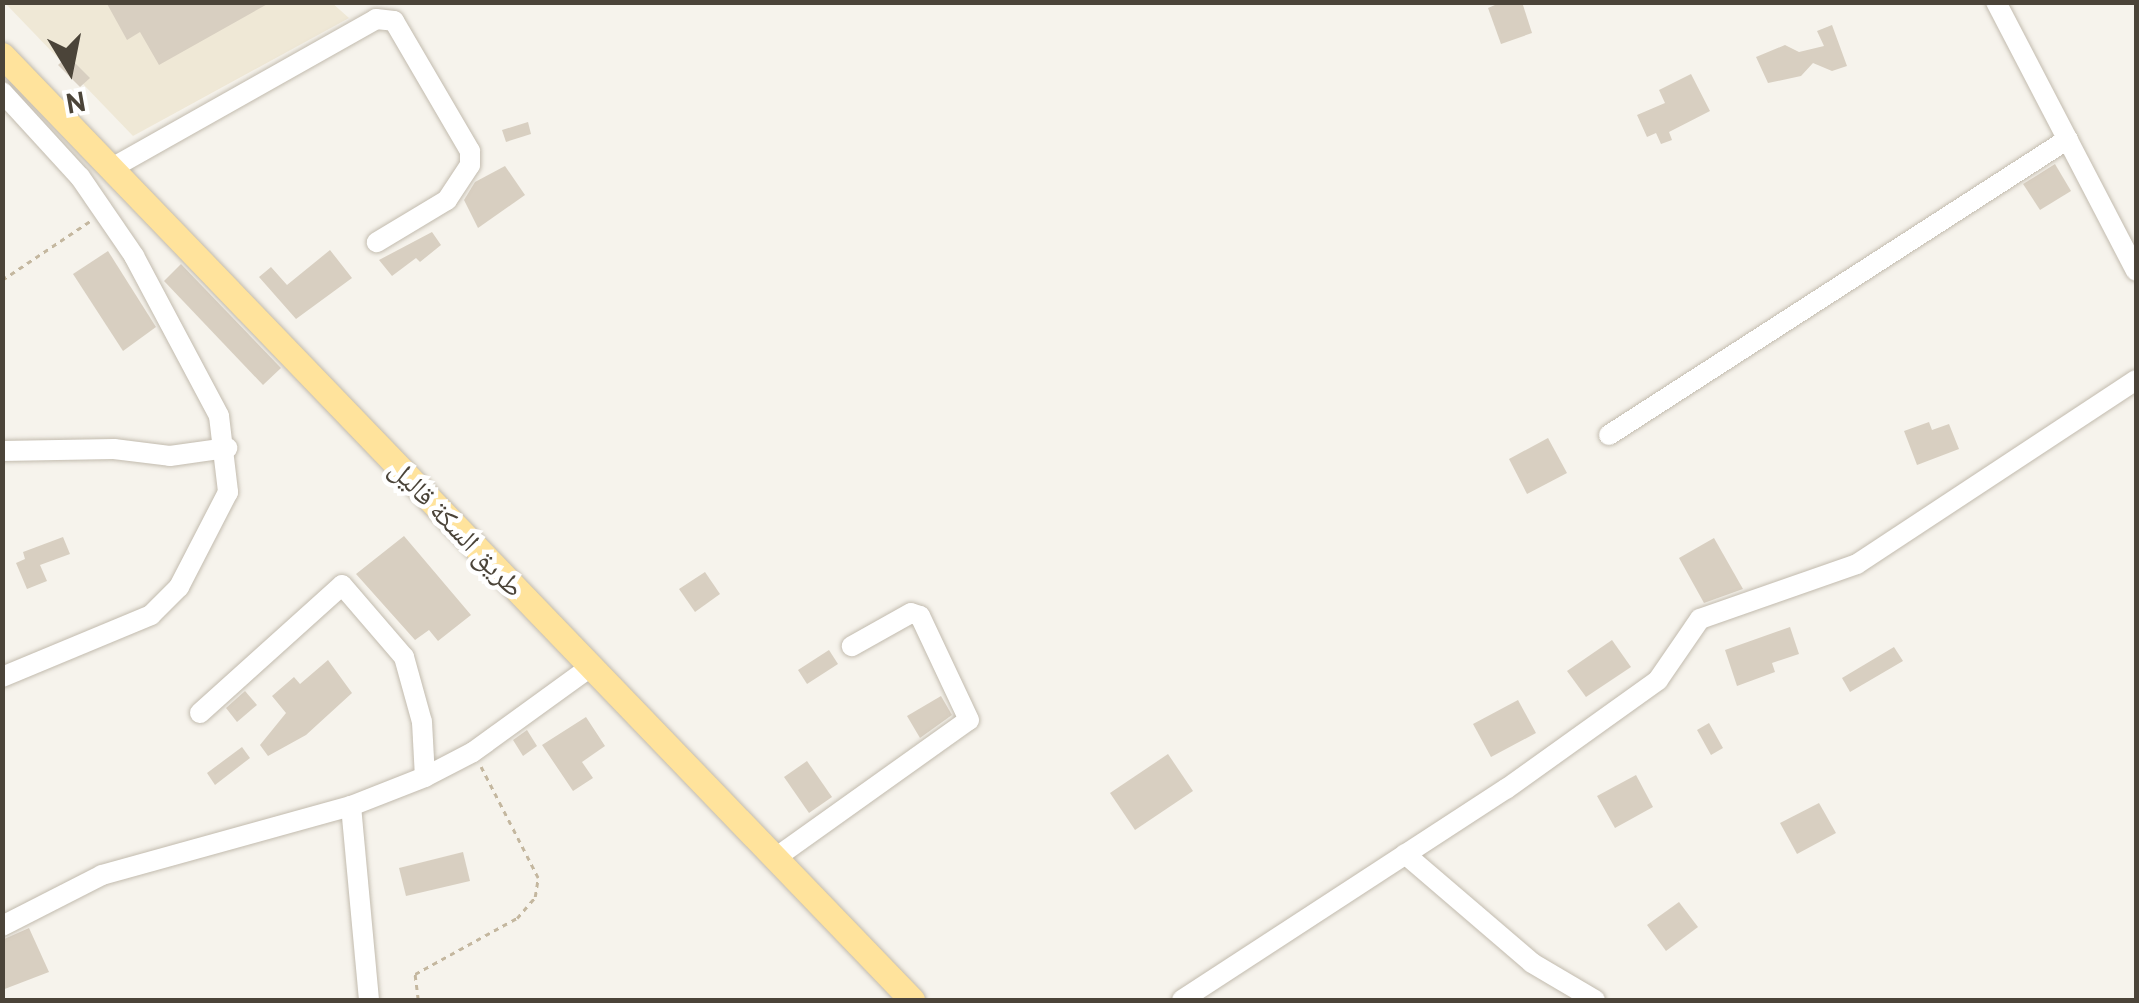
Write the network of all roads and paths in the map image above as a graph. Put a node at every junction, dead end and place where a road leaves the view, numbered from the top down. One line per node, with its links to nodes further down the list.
1 (1996, 2): 4 (street)
2 (2, 54): 5 (main road, طريق السكة قاليل)
3 (2, 92): 6 (street)
4 (2068, 139): 8 (street); 11 (street)
5 (112, 168): 7 (street); 15 (main road, طريق السكة قاليل)
6 (103, 210): 9 (path); 12 (street)
7 (377, 242)
8 (2136, 270)
9 (2, 280)
10 (2136, 380): 21 (street)
11 (1609, 435)
12 (226, 448): 13 (street); 16 (street)
13 (2, 451)
14 (852, 646): 22 (street)
15 (589, 668): 18 (street); 22 (main road, طريق السكة قاليل)
16 (2, 677)
17 (200, 713): 19 (street)
18 (474, 752): 19 (street); 25 (path)
19 (425, 777): 20 (street)
20 (351, 806): 23 (street); 24 (street)
21 (1405, 854): 27 (street); 28 (street)
22 (778, 856): 26 (main road, طريق السكة قاليل)
23 (2, 926)
24 (369, 1000)
25 (418, 1000)
26 (912, 1000)
27 (1182, 1000)
28 (1595, 1000)

